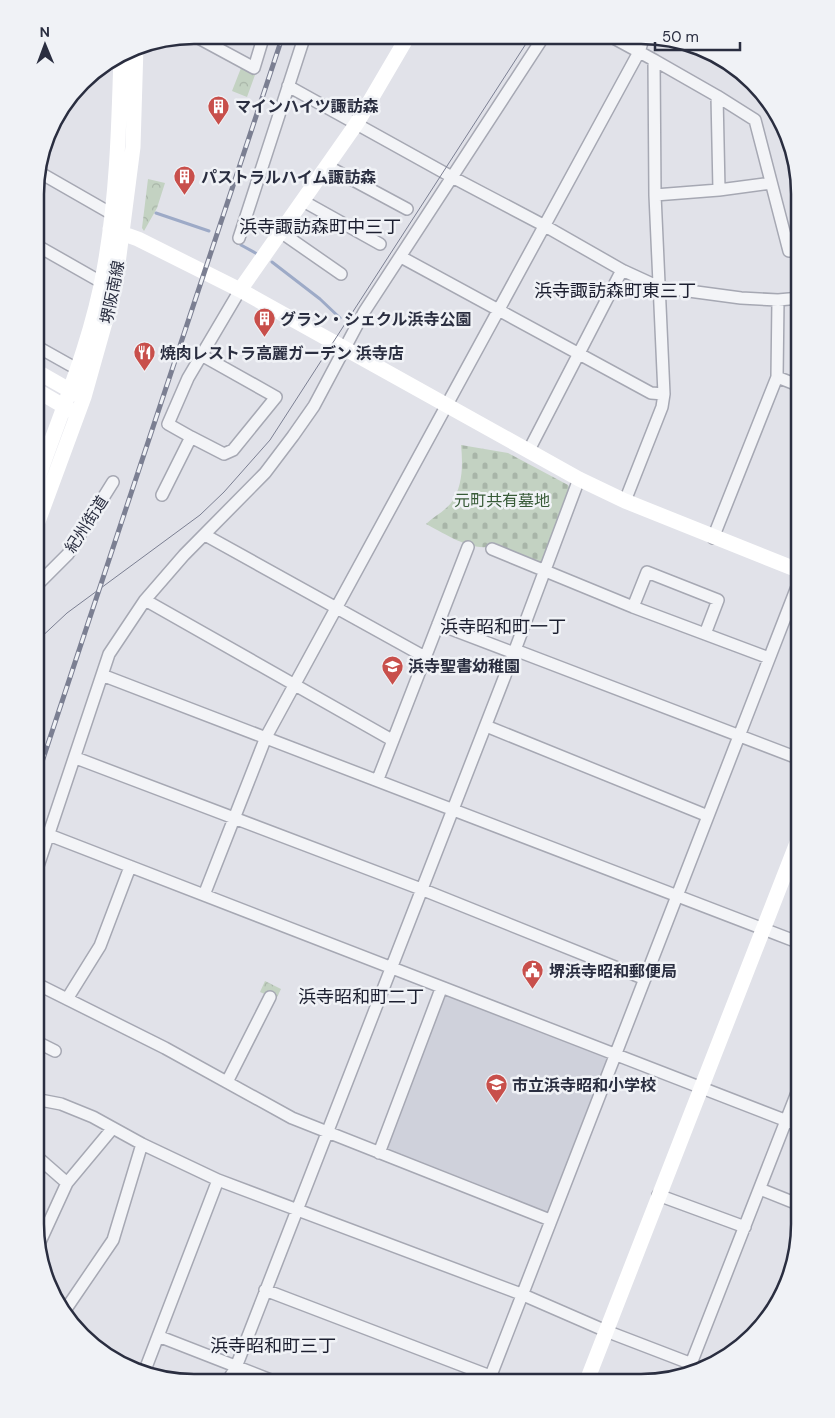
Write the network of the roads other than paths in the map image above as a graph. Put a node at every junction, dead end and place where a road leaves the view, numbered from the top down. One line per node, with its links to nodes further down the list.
1 (210, 44): 2 (street)
2 (261, 44)
3 (302, 44): 12 (street)
4 (403, 44): 14 (street)
5 (539, 44): 17 (street)
6 (624, 44): 8 (street)
7 (642, 44): 8 (street)
8 (639, 52): 10 (street); 24 (street)
9 (136, 55): 23 (street, 堺阪南線)
10 (654, 60): 13 (street); 20 (street)
11 (122, 62): 23 (street, 堺阪南線)
12 (288, 86): 14 (street); 26 (street)
13 (717, 96): 18 (street); 19 (street)
14 (357, 123): 15 (street); 17 (street)
15 (327, 166): 21 (street); 22 (street)
16 (45, 176): 23 (street)
17 (452, 177): 24 (street); 30 (street)
18 (771, 183): 19 (street); 29 (street)
19 (719, 190): 20 (street)
20 (655, 195): 34 (street)
21 (303, 201): 25 (street); 27 (street)
22 (407, 209)
23 (115, 226): 33 (street, 堺阪南線); 35 (street); 50 (street, 堺阪南線)
24 (545, 226): 31 (street); 38 (street)
25 (282, 233): 32 (street); 35 (street)
26 (239, 238)
27 (380, 244)
28 (44, 250): 33 (street)
29 (790, 250)
30 (401, 257): 38 (street); 39 (street)
31 (622, 270): 34 (street); 41 (street)
32 (341, 274)
33 (101, 282): 43 (street, 堺阪南線)
34 (659, 288): 37 (street); 48 (street)
35 (240, 290): 39 (street); 42 (street)
36 (791, 299): 37 (street)
37 (778, 300): 45 (street)
38 (498, 310): 41 (street); 51 (street)
39 (344, 349): 51 (street); 62 (street)
40 (44, 350): 43 (street)
41 (579, 354): 48 (street); 55 (street)
42 (203, 356): 54 (street); 54 (street)
43 (77, 369): 47 (street, 堺阪南線)
44 (44, 376): 47 (street)
45 (777, 377): 46 (street); 63 (street)
46 (791, 382)
47 (69, 390): 50 (street); 52 (street, 堺阪南線)
48 (664, 394): 60 (street)
49 (44, 395): 52 (street)
50 (84, 397): 53 (street, 堺阪南線)
51 (446, 404): 55 (street); 72 (street)
52 (64, 406): 53 (street); 56 (street, 堺阪南線)
53 (78, 413): 61 (street, 堺阪南線)
54 (191, 437): 59 (street)
55 (528, 450): 57 (street)
56 (44, 462)
57 (579, 479): 60 (street); 67 (street)
58 (113, 482): 68 (street, 紀州街道)
59 (162, 495)
60 (625, 501): 63 (street)
61 (44, 505)
62 (205, 535): 69 (street); 72 (street)
63 (713, 538): 66 (street)
64 (468, 547): 73 (street)
65 (492, 549): 67 (street)
66 (791, 568)
67 (546, 570): 71 (street); 75 (street)
68 (44, 578)
69 (145, 600): 78 (street); 79 (street)
70 (791, 602): 77 (street)
71 (633, 607): 74 (street); 74 (street)
72 (336, 608): 76 (street); 79 (street)
73 (438, 624): 75 (street); 76 (street)
74 (705, 634): 77 (street)
75 (515, 652): 80 (street); 81 (street)
76 (425, 657): 83 (street)
77 (769, 658): 81 (street)
78 (102, 675): 82 (street); 85 (street)
79 (295, 684): 82 (street); 83 (street)
80 (486, 726): 87 (street); 88 (street)
81 (739, 736): 84 (street); 88 (street)
82 (266, 738): 86 (street); 89 (street)
83 (392, 740): 86 (street)
84 (791, 756)
85 (76, 758): 89 (street); 90 (street)
86 (378, 780): 87 (street)
87 (453, 809): 94 (street); 96 (street)
88 (708, 816): 96 (street)
89 (233, 819): 94 (street); 95 (street)
90 (49, 835): 91 (street); 93 (street)
91 (44, 850)
92 (791, 858): 97 (street)
93 (130, 867): 95 (street); 104 (street)
94 (421, 890): 99 (street); 100 (street)
95 (204, 895): 99 (street)
96 (677, 896): 97 (street); 100 (street)
97 (763, 930): 98 (street); 109 (street)
98 (791, 940)
99 (390, 967): 102 (street); 115 (street)
100 (644, 979): 107 (street)
101 (44, 988): 104 (street)
102 (441, 988): 107 (street); 117 (street)
103 (270, 997): 108 (street)
104 (67, 999): 108 (street)
105 (44, 1046): 106 (street)
106 (55, 1051)
107 (614, 1056): 109 (street); 125 (street)
108 (227, 1082): 115 (street)
109 (700, 1088): 112 (street); 122 (street)
110 (44, 1101): 114 (street)
111 (791, 1108): 112 (street)
112 (786, 1121): 113 (street); 121 (street)
113 (791, 1123)
114 (112, 1129): 116 (street); 120 (street)
115 (326, 1132): 117 (street); 124 (street)
116 (142, 1144): 119 (street); 130 (street)
117 (379, 1153): 125 (street)
118 (44, 1163): 120 (street)
119 (218, 1180): 124 (street); 132 (street)
120 (68, 1183): 127 (street)
121 (760, 1189): 123 (street); 126 (street)
122 (658, 1195): 126 (street); 131 (street)
123 (791, 1201)
124 (297, 1208): 128 (street); 129 (street)
125 (550, 1220): 129 (street)
126 (745, 1227): 134 (street)
127 (44, 1233)
128 (265, 1290): 135 (street); 139 (street)
129 (521, 1294): 131 (street); 140 (street)
130 (68, 1306)
131 (606, 1331): 136 (street); 141 (street)
132 (158, 1336): 133 (street); 135 (street)
133 (146, 1366)
134 (690, 1366)
135 (236, 1367): 137 (street); 138 (street)
136 (685, 1367)
137 (232, 1374)
138 (255, 1374)
139 (474, 1374)
140 (491, 1374)
141 (589, 1374)

